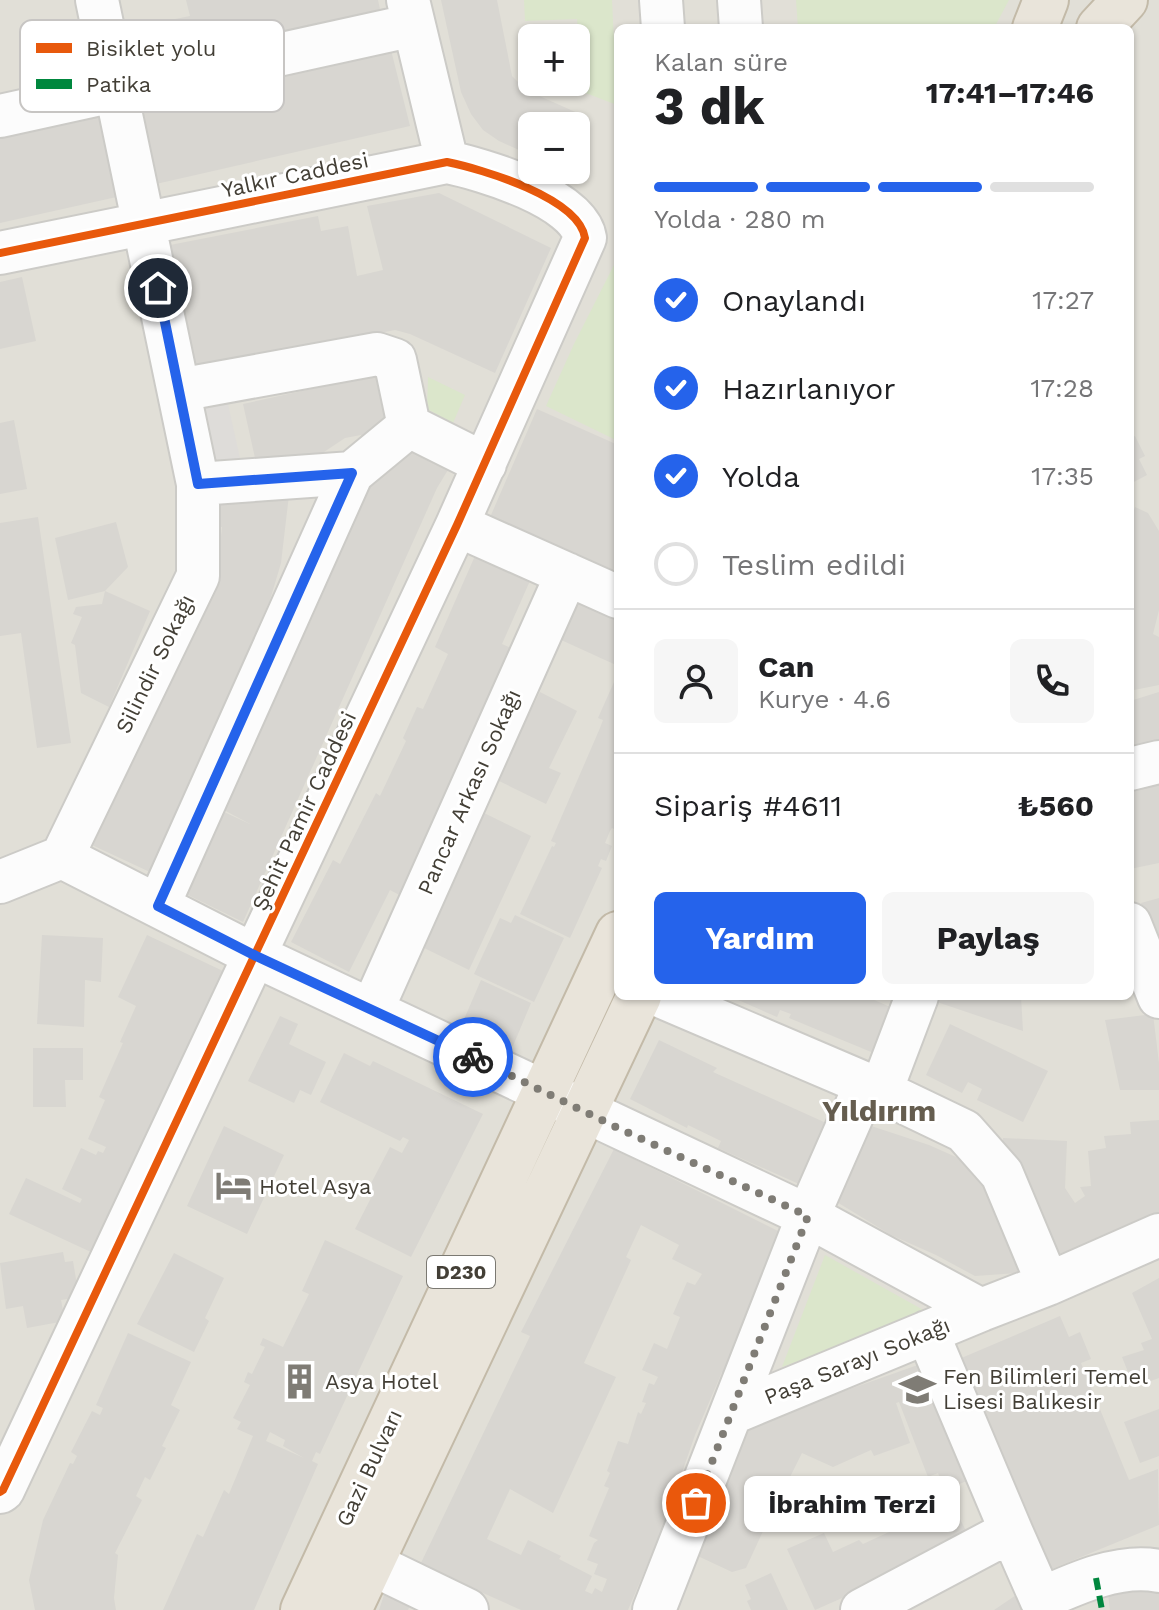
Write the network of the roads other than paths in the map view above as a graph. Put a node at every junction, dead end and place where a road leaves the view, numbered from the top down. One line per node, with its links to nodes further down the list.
1 (97, 0): 7 (street, Silindir Sokağı)
2 (661, 0): 8 (street)
3 (739, 0): 9 (street)
4 (1046, 0): 10 (highway)
5 (1125, 0): 11 (highway)
6 (411, 12): 12 (street); 16 (street)
7 (101, 20)
8 (663, 24)
9 (741, 24)
10 (1037, 24)
11 (1103, 24)
12 (284, 46)
13 (20, 112): 15 (street)
14 (121, 112): 17 (street, Silindir Sokağı)
15 (0, 116)
16 (447, 162): 17 (street, Yalkır Caddesi); 18 (street, Yalkır Caddesi)
17 (145, 225): 19 (street, Yalkır Caddesi); 20 (street, Silindir Sokağı)
18 (583, 227): 22 (street, Şehit Pamir Caddesi)
19 (0, 253)
20 (179, 390): 21 (street); 24 (street, Silindir Sokağı)
21 (409, 426): 22 (street); 23 (street)
22 (485, 464): 25 (street, Şehit Pamir Caddesi)
23 (352, 473): 24 (street); 32 (street)
24 (198, 484): 30 (street, Silindir Sokağı)
25 (457, 525): 26 (street); 35 (street, Şehit Pamir Caddesi)
26 (567, 574): 27 (street); 40 (street, Pancar Arkası Sokağı)
27 (614, 595)
28 (1159, 762): 29 (street)
29 (1134, 768)
30 (62, 857): 31 (street); 32 (street, Paşa Sarayı Sokağı)
31 (0, 882)
32 (158, 906): 35 (street, Paşa Sarayı Sokağı)
33 (1134, 934): 36 (street)
34 (614, 943): 42 (highway, Gazi Bulvarı / D230)
35 (256, 956): 40 (street, Paşa Sarayı Sokağı); 50 (street, Şehit Pamir Caddesi)
36 (1159, 997)
37 (637, 1000): 43 (highway, Gazi Bulvarı / D230)
38 (669, 1000): 41 (street)
39 (915, 1000): 41 (street)
40 (372, 1010): 42 (street, Paşa Sarayı Sokağı)
41 (874, 1088): 44 (street); 46 (street)
42 (545, 1091): 43 (street, Paşa Sarayı Sokağı); 55 (highway, Gazi Bulvarı / D230)
43 (585, 1112): 44 (street, Paşa Sarayı Sokağı); 52 (highway, Gazi Bulvarı / D230)
44 (808, 1216): 47 (street, Paşa Sarayı Sokağı); 49 (street)
45 (1159, 1235): 46 (street, Paşa Sarayı Sokağı)
46 (1048, 1284): 47 (street, Paşa Sarayı Sokağı)
47 (981, 1310): 48 (street, Paşa Sarayı Sokağı)
48 (927, 1332): 49 (street, Paşa Sarayı Sokağı); 51 (street)
49 (732, 1413): 58 (street)
50 (0, 1492)
51 (1011, 1531): 54 (street); 59 (street)
52 (372, 1564): 56 (highway, Gazi Bulvarı / D230); 57 (street)
53 (1159, 1571): 54 (street)
54 (1099, 1594)
55 (303, 1610)
56 (349, 1610)
57 (467, 1610)
58 (654, 1610)
59 (862, 1610)

